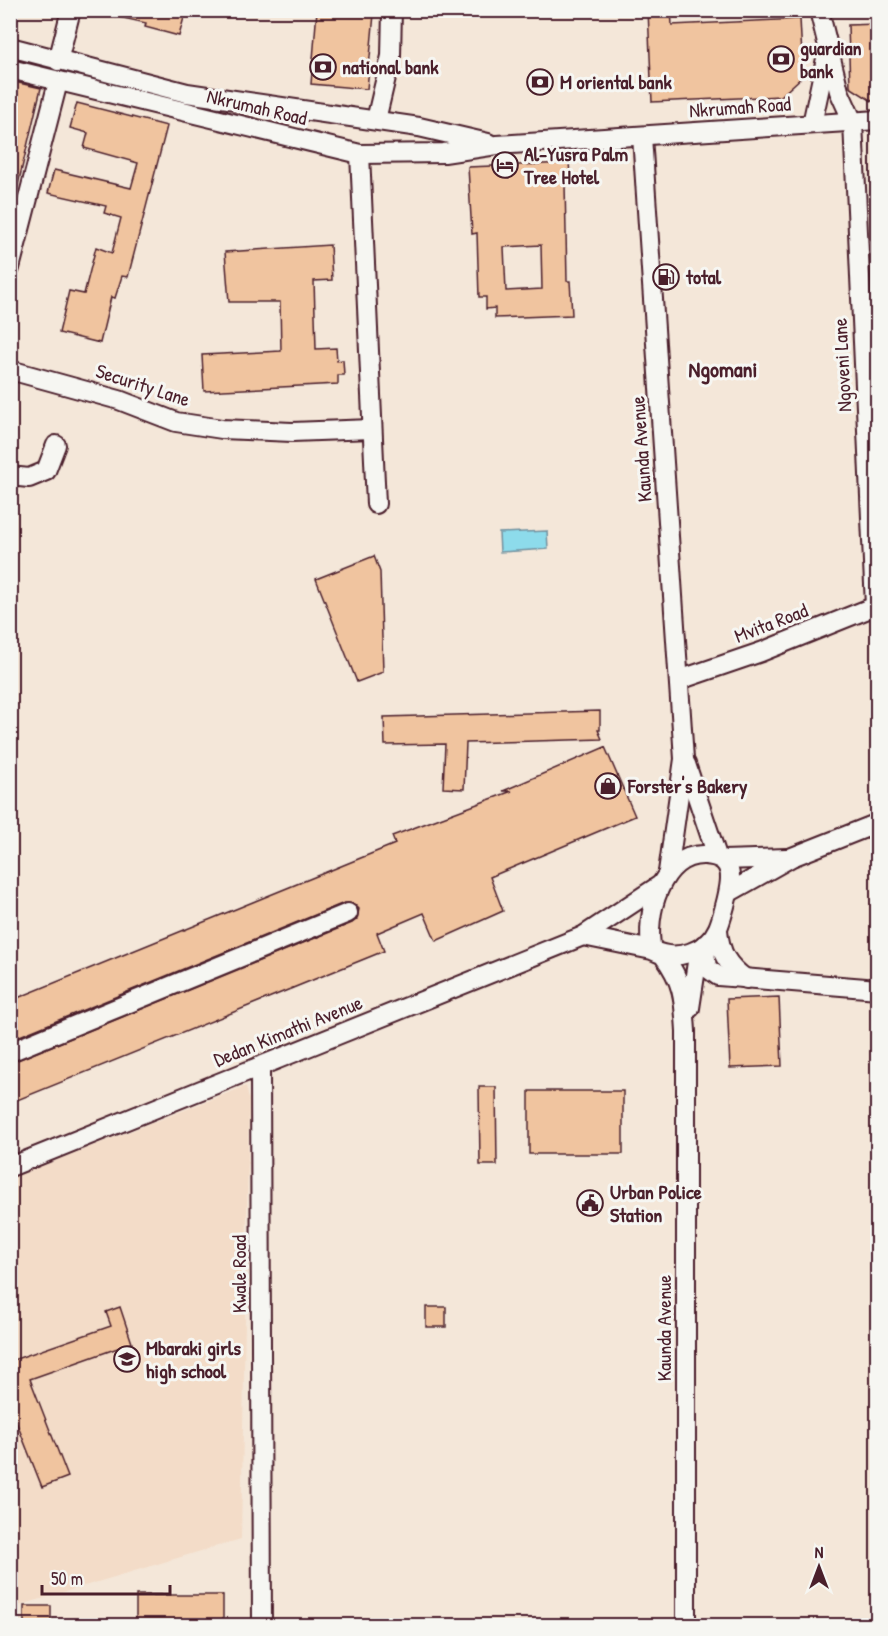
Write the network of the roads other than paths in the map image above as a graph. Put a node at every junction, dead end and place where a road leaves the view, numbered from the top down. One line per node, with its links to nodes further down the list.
1 (72, 10): 6 (street)
2 (392, 10): 10 (street)
3 (819, 10): 5 (street)
4 (10, 48): 6 (street, Nkrumah Road)
5 (828, 52): 12 (street); 13 (street)
6 (58, 60): 9 (street, Nkrumah Road)
7 (10, 69): 8 (street, Nkrumah Road)
8 (58, 82): 15 (street, Nkrumah Road); 18 (street)
9 (328, 113): 10 (street, Nkrumah Road); 15 (street)
10 (376, 120): 16 (street, Nkrumah Road)
11 (878, 120): 12 (street, Nkrumah Road)
12 (853, 122): 13 (street, Nkrumah Road); 19 (street, Ngoveni Lane)
13 (812, 124): 14 (street, Nkrumah Road)
14 (642, 136): 16 (street, Nkrumah Road); 26 (street, Kaunda Avenue)
15 (324, 145): 17 (street, Nkrumah Road)
16 (497, 145): 17 (street, Nkrumah Road)
17 (360, 154): 21 (street)
18 (10, 268)
19 (869, 302): 25 (street, Ngoveni Lane)
20 (10, 370): 21 (street, Security Lane)
21 (372, 429): 24 (street)
22 (56, 445): 23 (street)
23 (10, 476)
24 (376, 504)
25 (876, 605): 26 (street, Mvita Road)
26 (679, 680): 27 (street, Kaunda Avenue)
27 (684, 759): 30 (street); 31 (street)
28 (878, 824): 29 (street)
29 (792, 857): 30 (street); 32 (street)
30 (720, 858): 31 (street); 32 (street)
31 (664, 878): 35 (street, Dedan Kimathi Avenue); 37 (street)
32 (730, 892): 34 (street)
33 (348, 913): 41 (street)
34 (718, 930): 36 (street); 38 (street)
35 (583, 936): 37 (street); 42 (street, Dedan Kimathi Avenue)
36 (701, 946): 37 (street); 38 (street); 40 (street)
37 (658, 953): 40 (street)
38 (746, 979): 39 (street)
39 (878, 989)
40 (686, 1030): 45 (street, Kaunda Avenue)
41 (10, 1052)
42 (260, 1066): 43 (street, Dedan Kimathi Avenue); 44 (street, Kwale Road)
43 (10, 1167)
44 (262, 1626)
45 (686, 1626)

